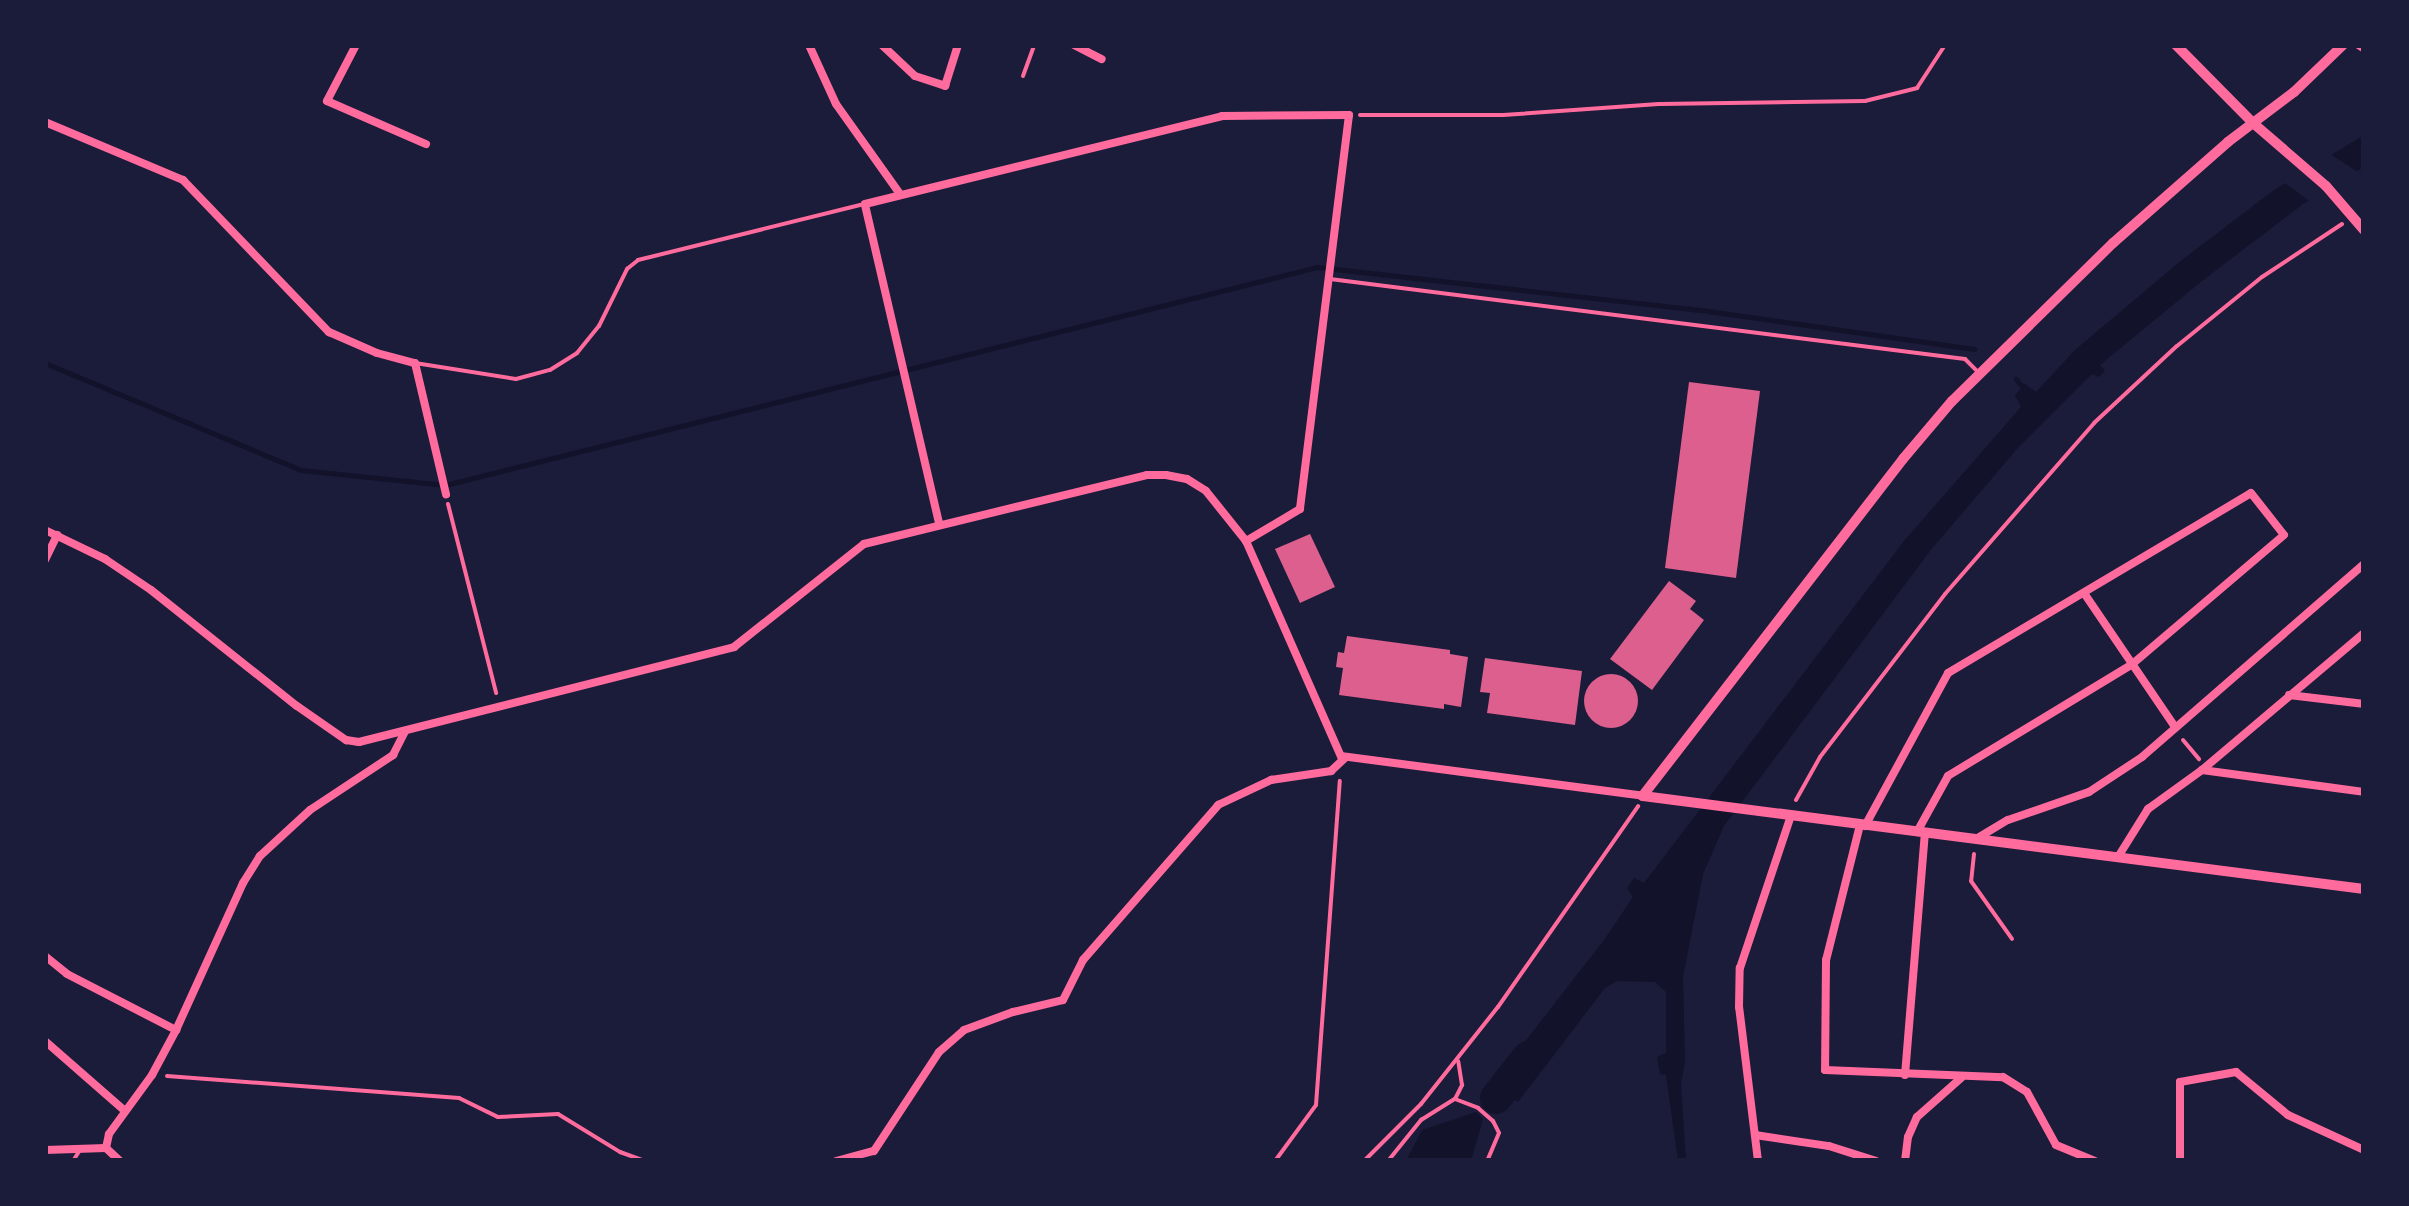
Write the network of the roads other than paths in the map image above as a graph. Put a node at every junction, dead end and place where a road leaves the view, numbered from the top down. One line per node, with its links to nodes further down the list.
1 (356, 45): 13 (street)
2 (809, 45): 14 (street)
3 (882, 45): 4 (street)
4 (958, 45)
5 (1034, 45): 10 (lane)
6 (1074, 45): 9 (street)
7 (2176, 45): 12 (street)
8 (2343, 45): 12 (street)
9 (1102, 59)
10 (1023, 76)
11 (45, 122): 18 (street)
12 (2253, 123): 16 (street); 19 (street)
13 (426, 144)
14 (900, 194): 15 (street); 17 (street)
15 (865, 204): 18 (lane); 21 (street)
16 (2358, 218)
17 (1327, 279): 19 (lane); 24 (street)
18 (415, 362): 20 (street)
19 (1980, 372): 37 (street)
20 (446, 494)
21 (939, 523): 24 (street); 33 (street)
22 (45, 530): 23 (street)
23 (57, 535): 25 (street); 33 (street)
24 (1246, 540): 34 (street)
25 (45, 560)
26 (2364, 564): 32 (street)
27 (2084, 592): 29 (street); 29 (street); 39 (street)
28 (2364, 633): 30 (street)
29 (2131, 665): 32 (street); 40 (street)
30 (2288, 695): 31 (street); 35 (street)
31 (2364, 704)
32 (2175, 728): 41 (street)
33 (404, 732): 45 (street)
34 (1344, 758): 37 (street); 57 (street)
35 (2203, 768): 36 (street); 42 (street)
36 (2364, 792)
37 (1643, 796): 38 (street)
38 (1791, 816): 39 (street); 50 (street)
39 (1863, 825): 40 (street); 47 (street)
40 (1921, 833): 41 (street); 47 (street)
41 (1976, 839): 42 (street)
42 (2118, 857): 43 (street)
43 (2364, 889)
44 (45, 956): 45 (street)
45 (176, 1030): 49 (street)
46 (45, 1040): 49 (street)
47 (1905, 1075): 48 (street)
48 (1962, 1077): 60 (street); 61 (street)
49 (124, 1110): 52 (street)
50 (1755, 1136): 58 (street); 59 (street)
51 (83, 1146): 52 (street); 53 (street); 55 (lane)
52 (106, 1148): 56 (street)
53 (45, 1150)
54 (2364, 1150): 62 (street)
55 (73, 1161)
56 (120, 1161)
57 (836, 1161)
58 (1758, 1161)
59 (1876, 1161)
60 (1905, 1161)
61 (2095, 1161)
62 (2180, 1161)

